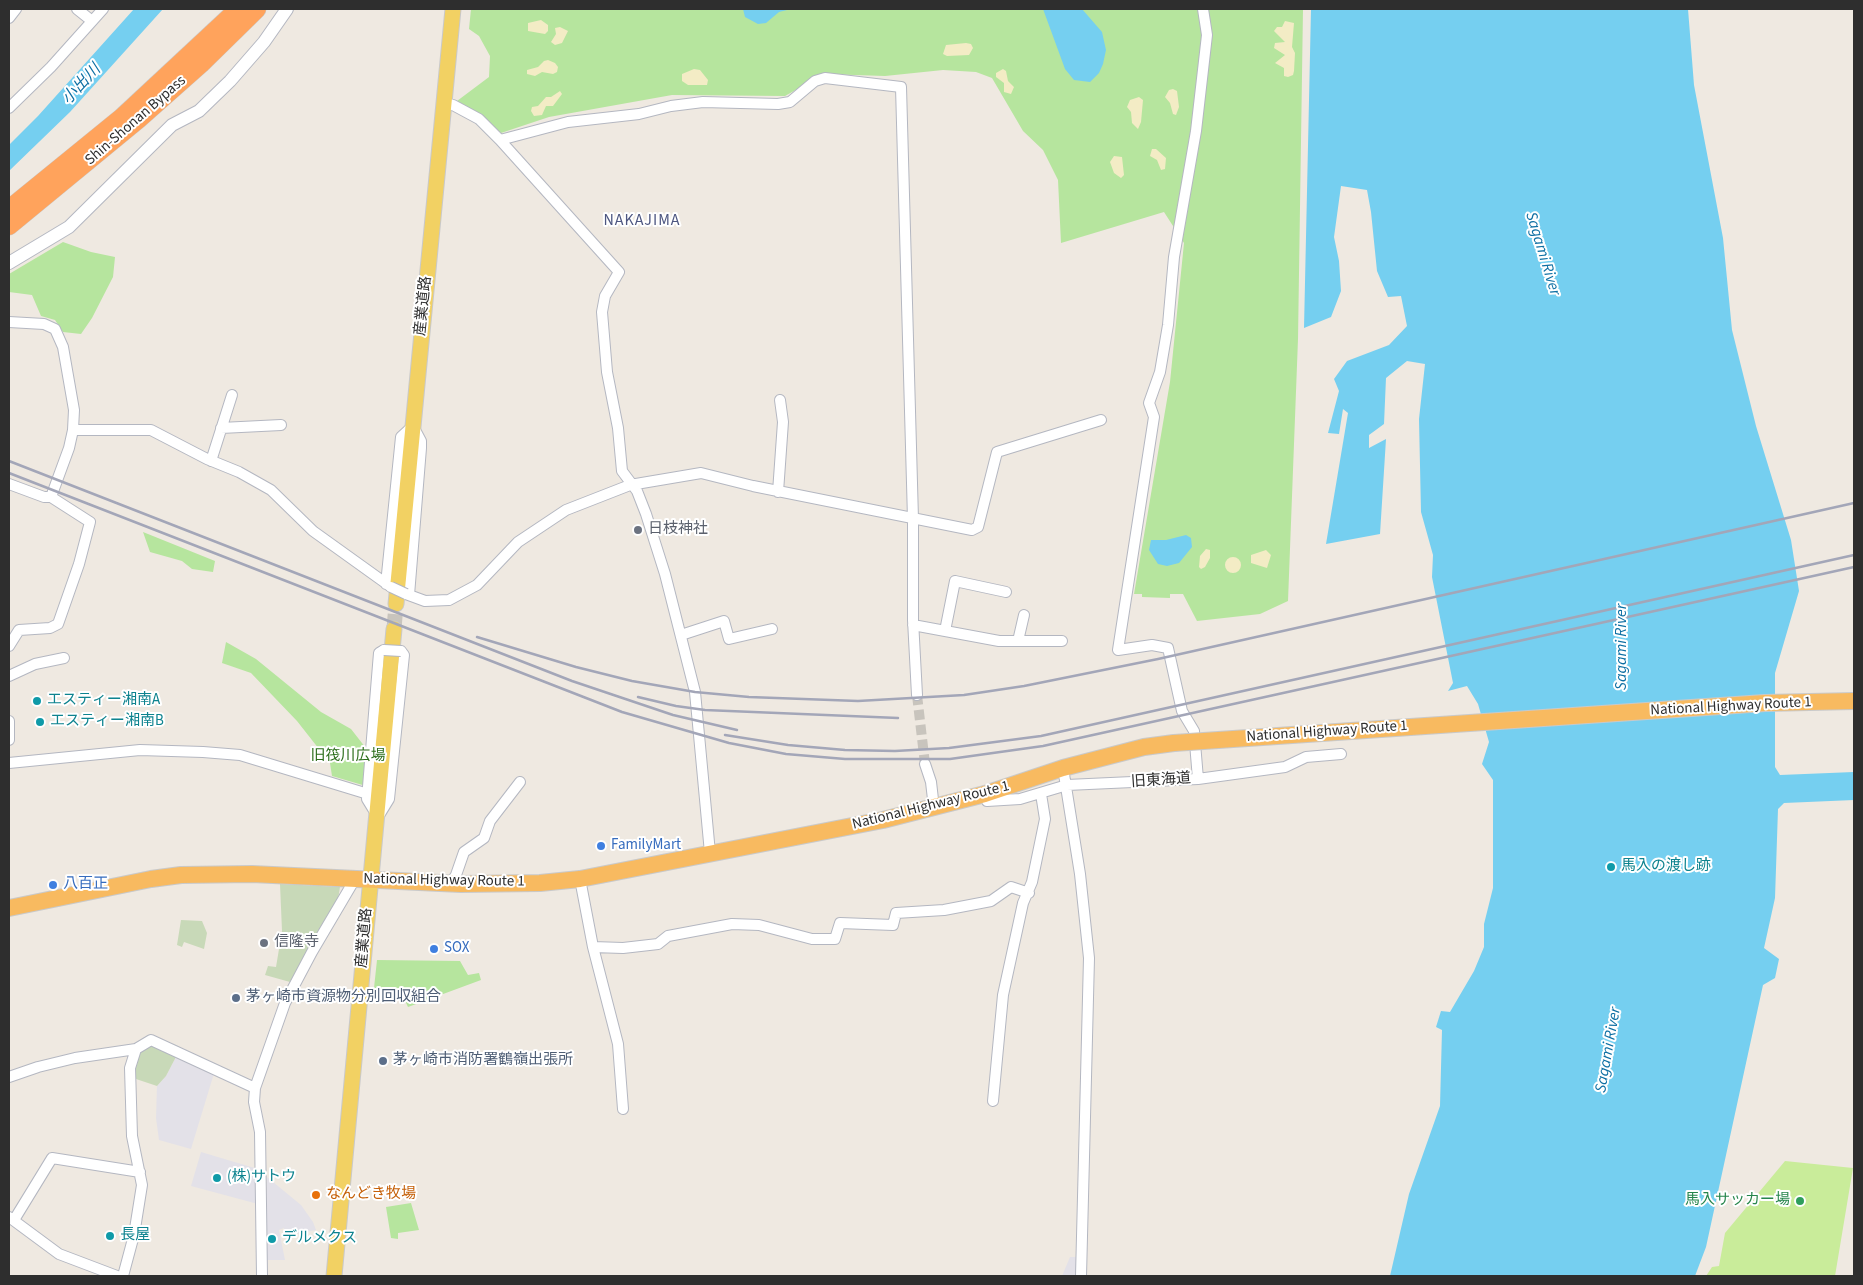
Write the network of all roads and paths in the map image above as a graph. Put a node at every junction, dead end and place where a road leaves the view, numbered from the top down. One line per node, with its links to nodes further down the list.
1 (16, 9): 9 (street)
2 (78, 9): 10 (street)
3 (103, 9): 10 (street)
4 (238, 9): 14 (highway, Shin-Shonan Bypass)
5 (257, 9): 15 (highway, Shin-Shonan Bypass)
6 (287, 9): 16 (street)
7 (453, 9): 11 (main road, 産業道路)
8 (1203, 9): 53 (street)
9 (9, 18)
10 (92, 21): 12 (street)
11 (444, 103): 13 (street); 22 (main road, 産業道路)
12 (9, 108)
13 (500, 140): 27 (street); 30 (street)
14 (9, 209)
15 (9, 226)
16 (9, 263)
17 (9, 322): 24 (street)
18 (232, 395): 23 (street)
19 (780, 400): 28 (street)
20 (1101, 420): 30 (street)
21 (281, 425): 23 (street)
22 (414, 426): 31 (street); 33 (main road, 産業道路)
23 (221, 428): 25 (street)
24 (73, 430): 25 (street); 29 (street)
25 (211, 461): 31 (street)
26 (9, 484): 29 (street)
27 (630, 485): 28 (street); 33 (street); 39 (street)
28 (778, 492): 30 (street)
29 (51, 497): 42 (street)
30 (913, 519): 35 (street)
31 (389, 586): 33 (street, bridge)
32 (1006, 592): 38 (street)
33 (404, 598)
34 (1024, 615): 41 (street)
35 (913, 624): 38 (street); 45 (street)
36 (772, 628): 39 (street)
37 (394, 629): 60 (main road, 産業道路)
38 (945, 631): 41 (street)
39 (681, 635): 61 (street)
40 (1062, 640): 41 (street)
41 (1018, 641)
42 (9, 646)
43 (64, 658): 44 (street)
44 (9, 676)
45 (917, 695)
46 (1854, 701): 52 (highway, National Highway Route 1, bridge)
47 (9, 721): 48 (street)
48 (9, 740)
49 (1341, 754): 53 (street, 旧東海道)
50 (9, 763): 56 (street)
51 (925, 764): 59 (street)
52 (1063, 768): 55 (street); 57 (highway, National Highway Route 1)
53 (1198, 779): 55 (street, 旧東海道)
54 (520, 782): 64 (street)
55 (1067, 785): 58 (street, 旧東海道); 79 (street)
56 (368, 794): 60 (street); 60 (street, bridge)
57 (985, 794): 58 (street, 旧東海道); 59 (highway, National Highway Route 1)
58 (1041, 794): 65 (street)
59 (934, 808): 61 (highway, National Highway Route 1)
60 (378, 817): 63 (main road, 産業道路)
61 (710, 853): 62 (highway, National Highway Route 1)
62 (580, 878): 64 (highway, National Highway Route 1); 67 (street)
63 (363, 879): 64 (highway, National Highway Route 1); 66 (highway, National Highway Route 1); 70 (street); 78 (main road, 産業道路)
64 (450, 884)
65 (1029, 893): 67 (street); 71 (street)
66 (9, 908)
67 (593, 948): 72 (street)
68 (136, 1049): 69 (street); 70 (street); 73 (street)
69 (9, 1077)
70 (256, 1088): 77 (street)
71 (993, 1101)
72 (623, 1109)
73 (140, 1172): 74 (street); 76 (street)
74 (11, 1219): 75 (street)
75 (117, 1276)
76 (123, 1276)
77 (262, 1276)
78 (334, 1276)
79 (1081, 1276)

